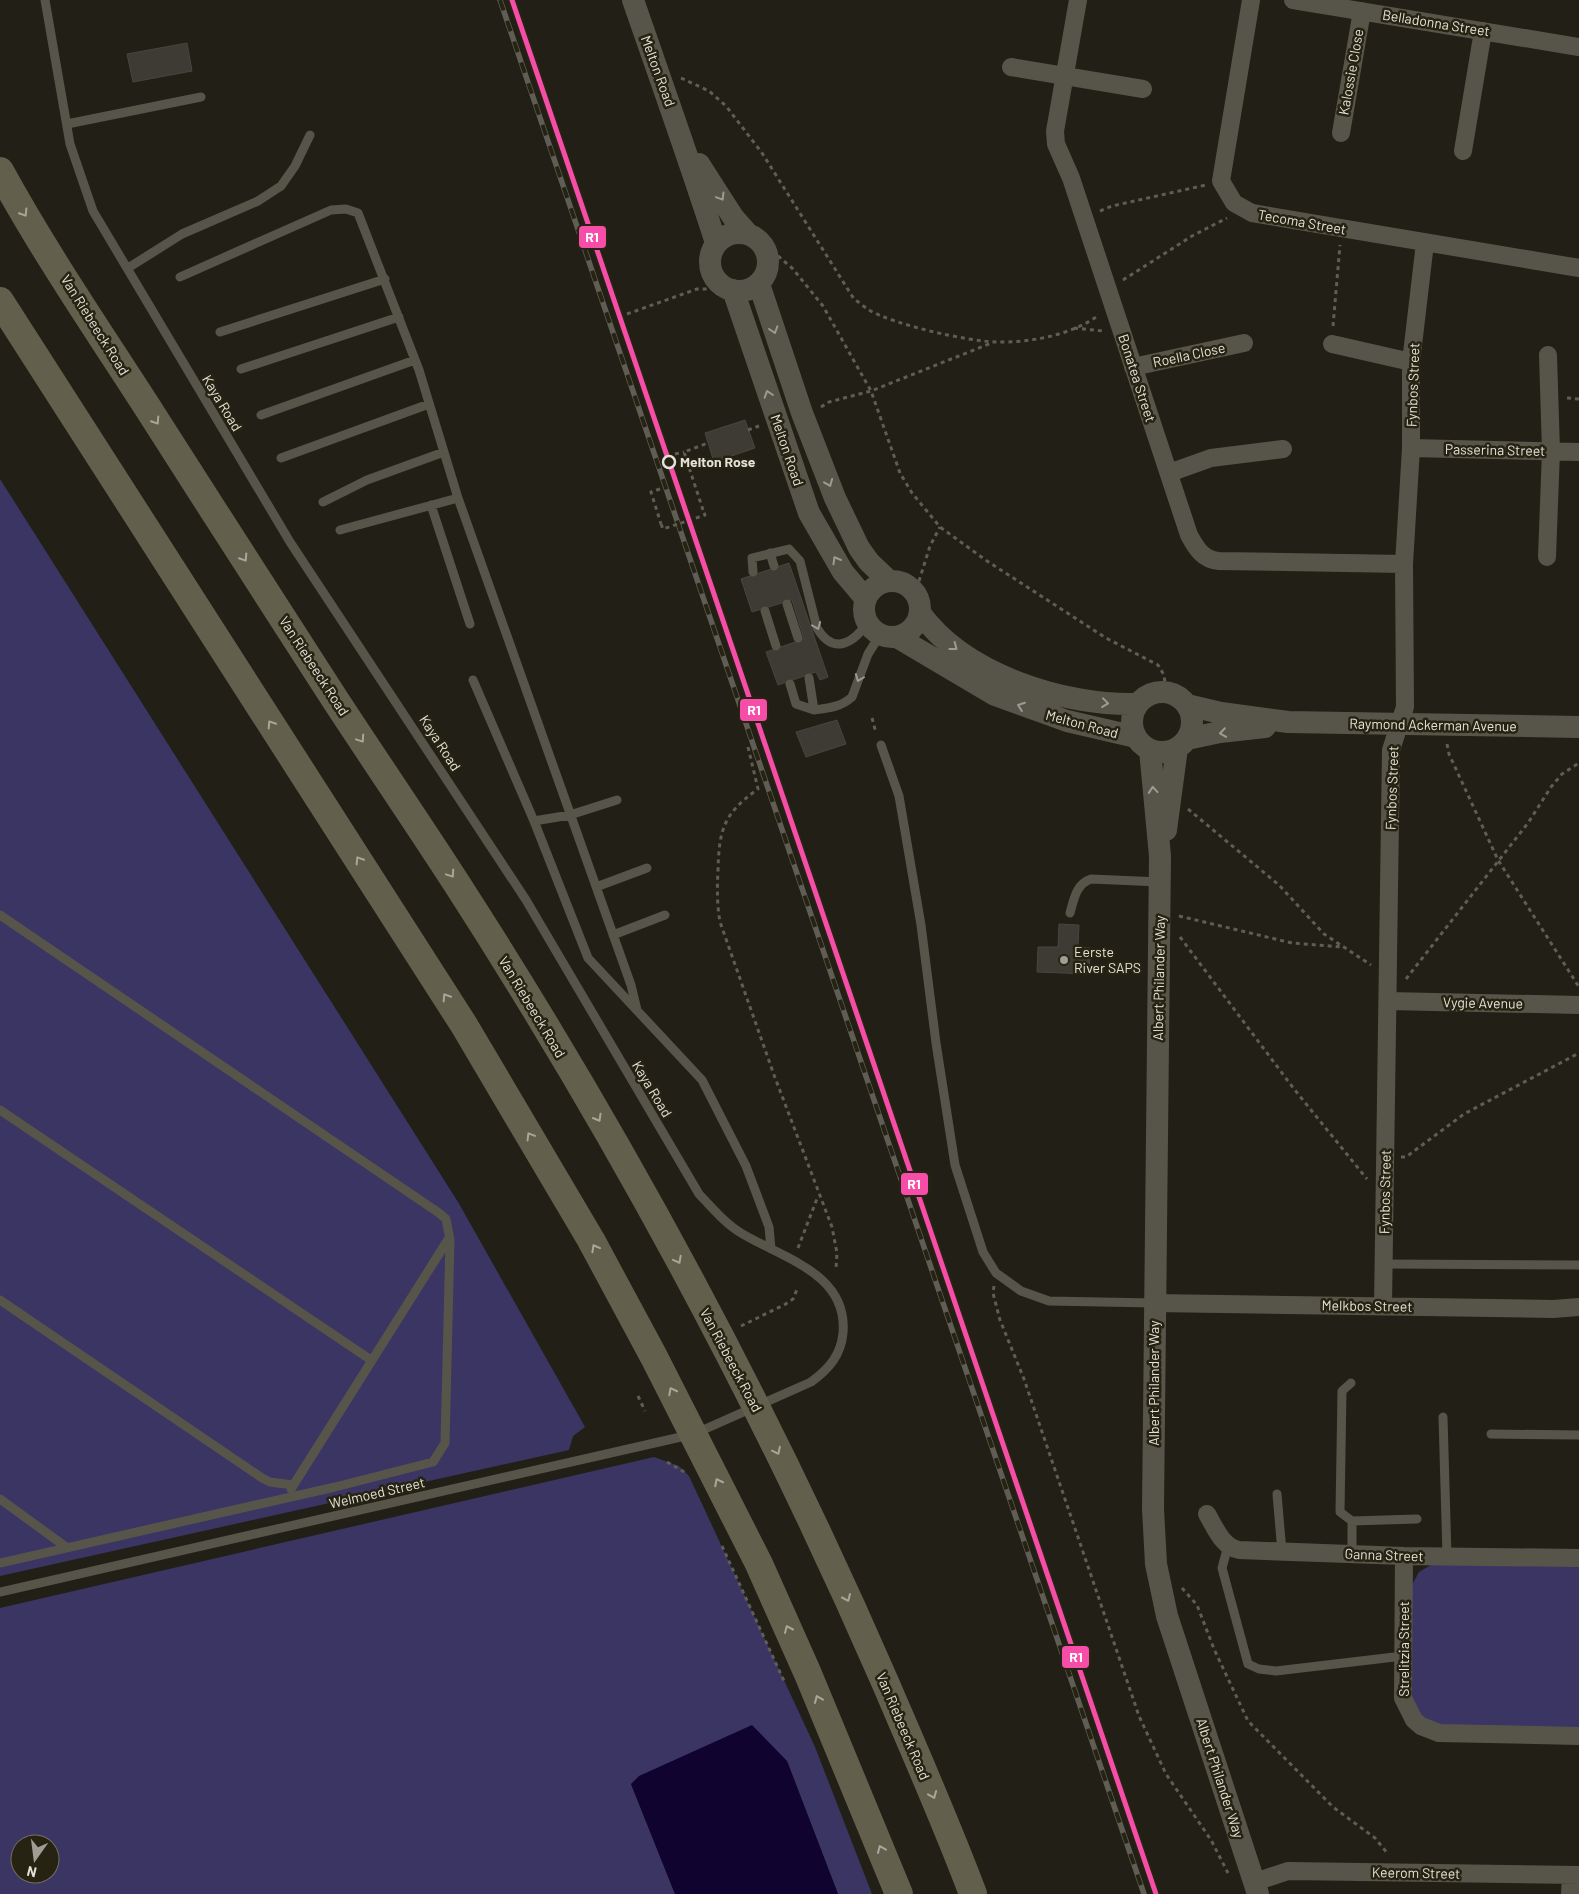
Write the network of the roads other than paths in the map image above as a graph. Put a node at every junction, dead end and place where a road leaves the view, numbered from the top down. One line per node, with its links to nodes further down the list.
1 (45, 0): 13 (lane, Kaya Road)
2 (633, 0): 16 (street, Melton Road)
3 (1078, 0): 10 (street, Bonatea Street)
4 (1251, 0): 20 (street, Tecoma Street)
5 (1293, 0): 6 (street, Belladonna Street)
6 (1362, 11): 7 (street, Belladonna Street); 14 (street, Kalossie Close)
7 (1483, 31): 8 (street, Belladonna Street); 17 (street)
8 (1579, 46)
9 (1010, 67): 10 (street)
10 (1064, 75): 11 (street); 36 (street, Bonatea Street)
11 (1143, 89)
12 (201, 97): 13 (lane)
13 (66, 124): 22 (lane, Kaya Road)
14 (1341, 133)
15 (310, 135): 22 (lane)
16 (684, 142): 19 (street, Melton Road, one-way to 19); 21 (street, Melton Road)
17 (1463, 151)
18 (0, 171): 102 (main road, Van Riebeeck Road, one-way to 102)
19 (748, 234): 21 (street); 26 (street)
20 (1425, 242): 23 (street, Tecoma Street); 35 (street, Fynbos Street)
21 (716, 243): 27 (street)
22 (128, 268): 93 (lane, Kaya Road)
23 (1579, 268)
24 (180, 277): 25 (lane)
25 (385, 279): 29 (lane); 30 (lane)
26 (759, 284): 27 (street); 56 (street, Melton Road, one-way to 56)
27 (733, 290): 57 (street, Melton Road, one-way to 27)
28 (0, 302): 104 (main road, one-way to 28)
29 (399, 316): 34 (lane); 37 (lane)
30 (220, 332)
31 (1244, 343): 36 (street, Roella Close)
32 (1332, 344): 35 (street)
33 (1548, 355): 42 (street)
34 (415, 360): 38 (lane); 39 (lane)
35 (1411, 362): 40 (street, Fynbos Street)
36 (1133, 367): 46 (street, Bonatea Street)
37 (240, 369)
38 (429, 404): 43 (lane); 45 (lane)
39 (261, 414)
40 (1411, 448): 42 (street, Passerina Street); 53 (street, Fynbos Street)
41 (1283, 449): 46 (street)
42 (1551, 451): 44 (street, Passerina Street); 52 (street)
43 (444, 452): 47 (lane); 48 (lane)
44 (1579, 452)
45 (281, 458)
46 (1169, 473): 53 (street, Bonatea Street)
47 (458, 498): 49 (lane); 78 (lane)
48 (323, 502)
49 (431, 505): 50 (lane); 61 (lane)
50 (340, 530)
51 (770, 553): 54 (lane); 55 (lane); 62 (lane, one-way to 62)
52 (1547, 557)
53 (1404, 564): 72 (street, Fynbos Street)
54 (774, 566)
55 (753, 572)
56 (889, 581): 57 (street); 60 (street)
57 (865, 598): 62 (street)
58 (786, 604): 63 (lane)
59 (765, 612): 64 (lane)
60 (920, 613): 62 (street); 68 (street, Melton Road, one-way to 68)
61 (470, 624)
62 (881, 631): 70 (lane, one-way to 70); 74 (street, Melton Road, one-way to 62)
63 (798, 638)
64 (776, 646)
65 (809, 678): 70 (lane)
66 (473, 680): 79 (lane)
67 (790, 684): 70 (lane)
68 (1138, 704): 69 (street); 74 (street)
69 (1187, 705): 71 (street, Raymond Ackerman Avenue); 75 (street)
70 (814, 710)
71 (1288, 722): 72 (street, Raymond Ackerman Avenue); 75 (street, Raymond Ackerman Avenue, one-way to 75)
72 (1399, 725): 73 (street, Raymond Ackerman Avenue); 88 (street, Fynbos Street)
73 (1579, 727)
74 (1143, 744): 75 (street); 80 (street, Albert Philander Way, one-way to 74)
75 (1182, 744): 80 (street, Albert Philander Way)
76 (881, 745): 97 (lane)
77 (617, 800): 78 (lane)
78 (570, 815): 79 (lane); 83 (lane)
79 (534, 821): 90 (lane)
80 (1160, 856): 82 (street, Albert Philander Way)
81 (648, 868): 83 (lane)
82 (1160, 882): 84 (lane); 97 (street, Albert Philander Way)
83 (596, 887): 87 (lane)
84 (1070, 913)
85 (0, 915): 92 (lane)
86 (665, 915): 87 (lane)
87 (613, 935): 90 (lane)
88 (1388, 1001): 89 (street, Vygie Avenue); 94 (street, Fynbos Street)
89 (1579, 1005)
90 (637, 1010): 93 (lane)
91 (0, 1110): 100 (lane)
92 (449, 1237): 100 (lane); 109 (lane)
93 (771, 1249): 102 (lane, Kaya Road)
94 (1384, 1264): 95 (lane); 98 (street, Fynbos Street)
95 (1579, 1265)
96 (0, 1300): 107 (lane)
97 (1154, 1303): 98 (street, Melkbos Street); 126 (street, Albert Philander Way)
98 (1383, 1306): 99 (street, Melkbos Street)
99 (1579, 1307)
100 (371, 1360): 107 (lane)
101 (1350, 1383): 113 (lane)
102 (756, 1407): 104 (lane, Welmoed Street); 128 (main road, Van Riebeeck Road, one-way to 128)
103 (1443, 1417): 119 (lane)
104 (694, 1434): 122 (lane, Welmoed Street); 127 (main road, one-way to 104)
105 (1491, 1434): 106 (lane)
106 (1579, 1435)
107 (293, 1485): 109 (lane)
108 (1277, 1494): 116 (lane)
109 (285, 1498): 115 (lane)
110 (0, 1499): 115 (lane)
111 (1207, 1514): 114 (street)
112 (1417, 1519): 113 (lane)
113 (1352, 1521): 117 (lane)
114 (1228, 1546): 116 (street, Ganna Street); 123 (lane)
115 (66, 1547): 121 (lane)
116 (1282, 1552): 117 (street, Ganna Street)
117 (1352, 1554): 118 (street, Ganna Street)
118 (1404, 1556): 119 (street, Ganna Street); 123 (street, Strelitzia Street)
119 (1448, 1556): 120 (street, Ganna Street)
120 (1579, 1558)
121 (0, 1562)
122 (0, 1592)
123 (1403, 1656): 124 (street, Strelitzia Street)
124 (1579, 1736)
125 (1575, 1875): 126 (street, Keerom Street); 129 (street)
126 (1257, 1888)
127 (900, 1894)
128 (973, 1894)
129 (1570, 1894)

